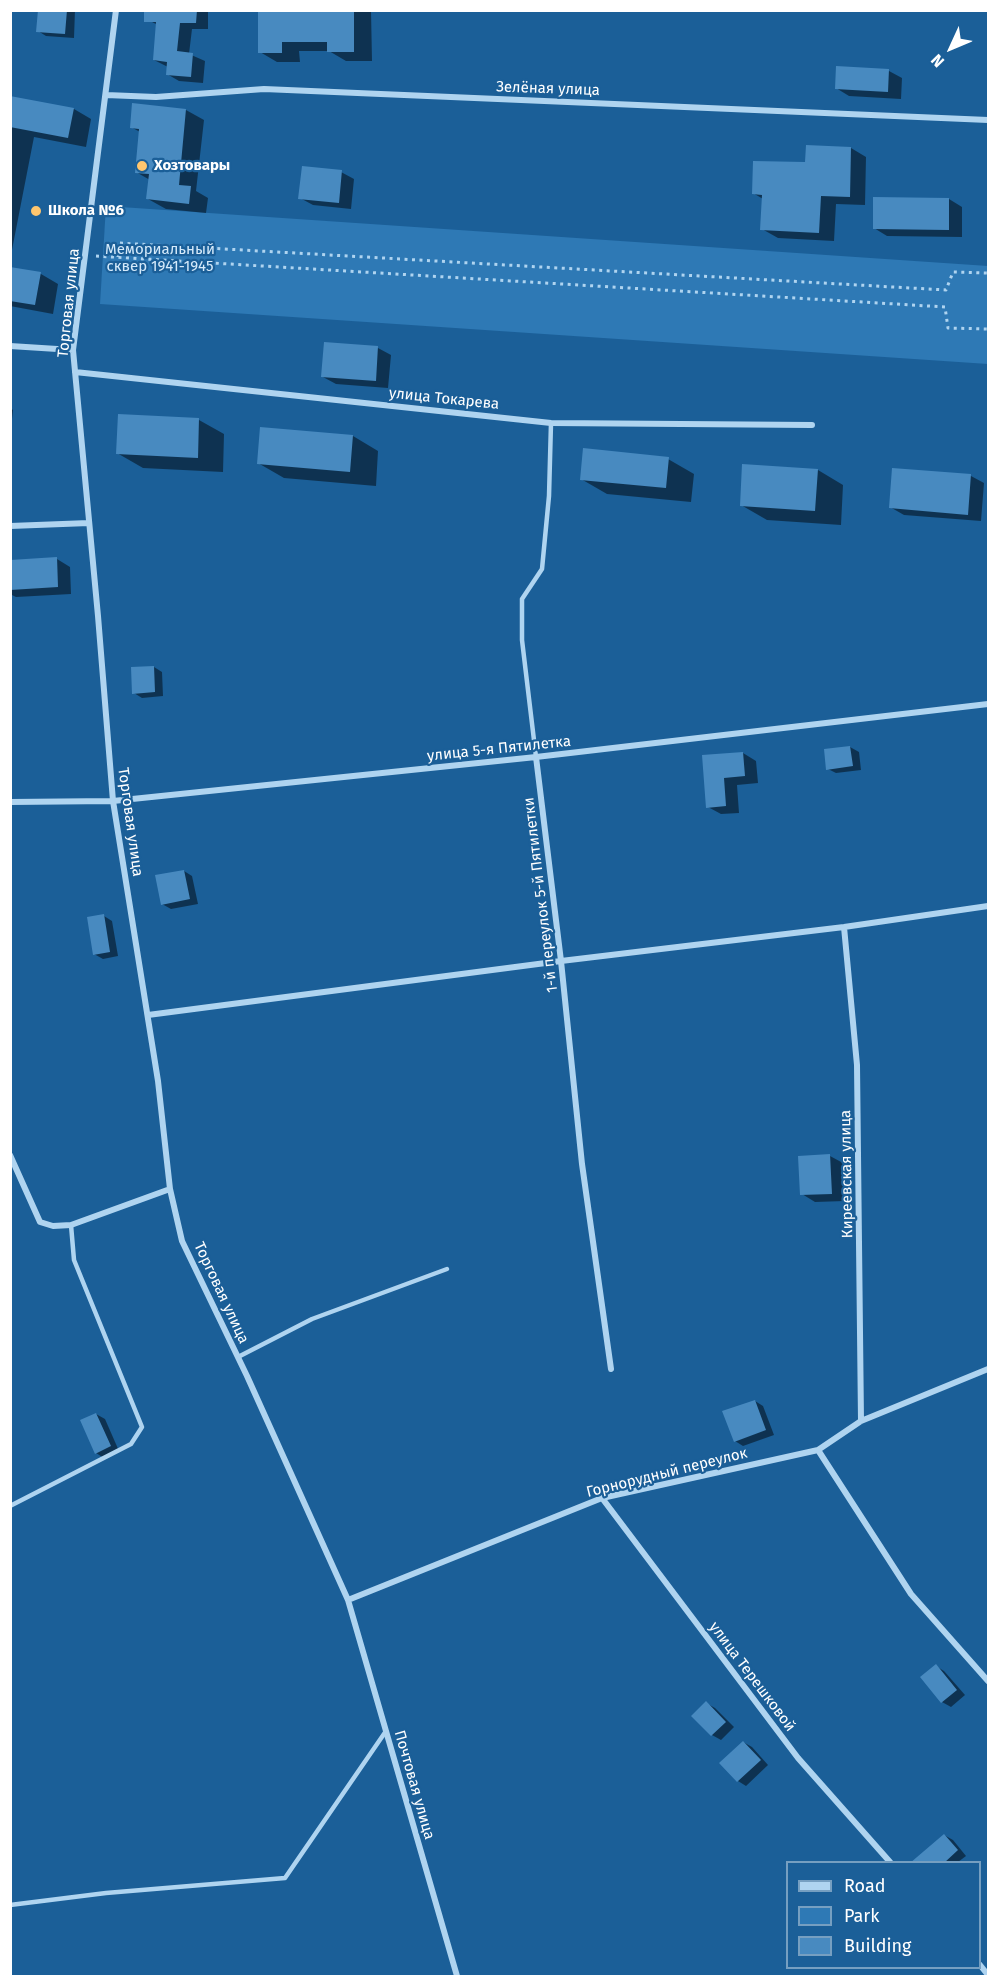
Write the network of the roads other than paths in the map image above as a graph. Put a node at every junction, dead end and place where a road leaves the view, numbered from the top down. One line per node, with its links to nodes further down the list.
1 (116, 10): 2 (street, Торговая улица)
2 (106, 95): 3 (street, Зелёная улица); 5 (street, Торговая улица)
3 (988, 120)
4 (10, 346): 5 (street)
5 (73, 350): 6 (street, Торговая улица)
6 (75, 372): 7 (street, улица Токарева); 9 (street, Торговая улица)
7 (551, 423): 8 (street, улица Токарева); 12 (lane, 1-й переулок 5-й Пятилетки)
8 (812, 425)
9 (89, 524): 10 (street); 13 (street, Торговая улица)
10 (10, 526)
11 (988, 704): 12 (street, улица 5-я Пятилетка)
12 (536, 757): 13 (street, улица 5-я Пятилетка); 17 (street, 1-й переулок 5-й Пятилетки)
13 (113, 801): 14 (street, улица 5-я Пятилетка); 18 (street, Торговая улица)
14 (10, 802)
15 (988, 906): 16 (street)
16 (844, 927): 17 (street); 26 (street, Киреевская улица)
17 (561, 961): 18 (street); 25 (street, 1-й переулок 5-й Пятилетки)
18 (148, 1015): 20 (street, Торговая улица)
19 (10, 1155): 21 (street)
20 (170, 1189): 21 (street); 23 (street, Торговая улица)
21 (71, 1225): 29 (lane)
22 (447, 1269): 23 (lane)
23 (238, 1357): 30 (street, Торговая улица)
24 (988, 1369): 26 (street, Горнорудный переулок)
25 (611, 1370)
26 (861, 1421): 27 (street, Горнорудный переулок)
27 (818, 1450): 28 (street, Горнорудный переулок); 31 (street)
28 (602, 1498): 30 (street, Горнорудный переулок); 33 (street, улица Терешковой)
29 (10, 1506)
30 (348, 1600): 32 (street, Почтовая улица)
31 (988, 1681)
32 (386, 1731): 34 (lane); 35 (street, Почтовая улица)
33 (888, 1861)
34 (10, 1905)
35 (457, 1977)

